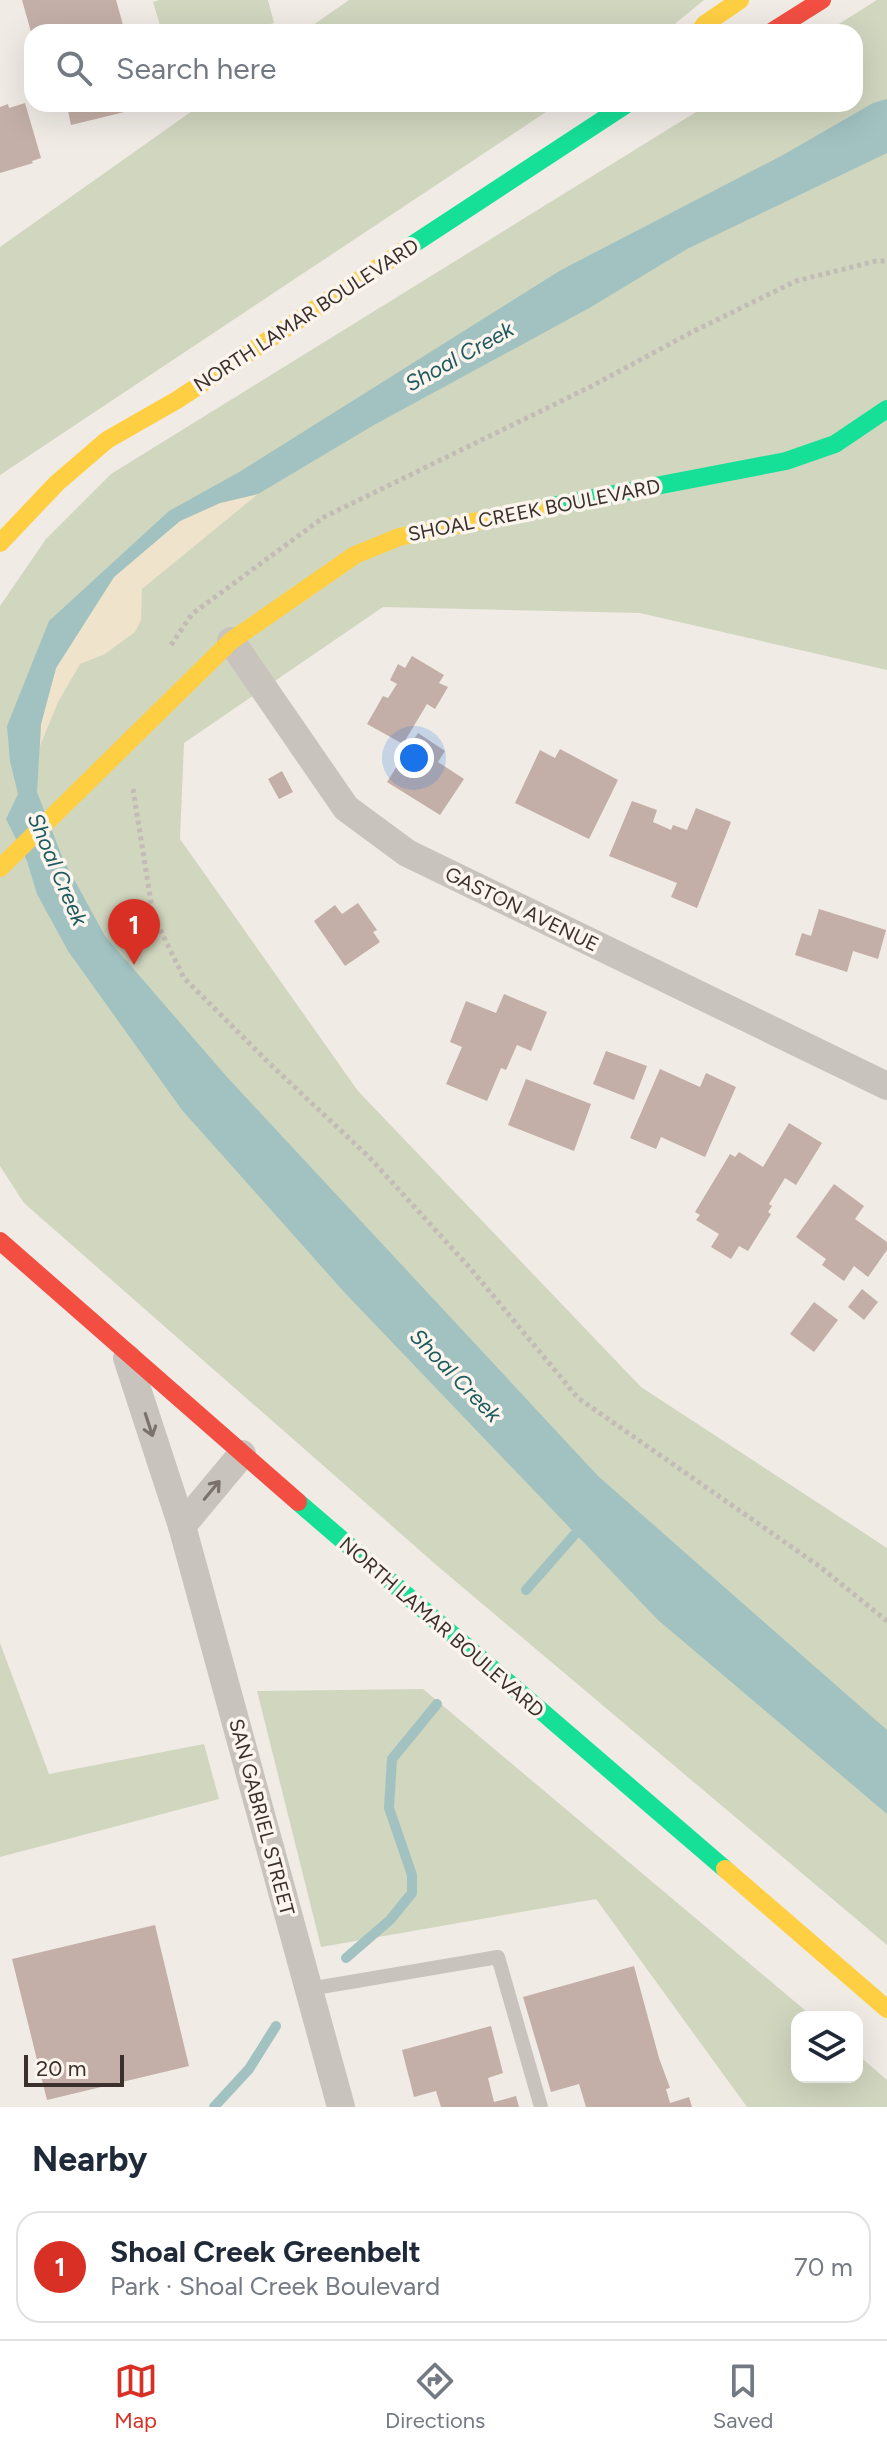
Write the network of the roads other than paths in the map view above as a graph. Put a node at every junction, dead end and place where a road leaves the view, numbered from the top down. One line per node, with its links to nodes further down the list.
1 (740, 0): 3 (main road)
2 (822, 0): 4 (main road)
3 (705, 24)
4 (784, 24)
5 (615, 112): 7 (main road, NORTH LAMAR BOULEVARD)
6 (887, 409): 8 (main road, SHOAL CREEK BOULEVARD)
7 (0, 543)
8 (231, 641): 9 (main road, SHOAL CREEK BOULEVARD); 10 (street, GASTON AVENUE)
9 (0, 868)
10 (887, 1086)
11 (0, 1241): 12 (main road, NORTH LAMAR BOULEVARD)
12 (125, 1350): 13 (main road, NORTH LAMAR BOULEVARD); 14 (street, SAN GABRIEL STREET, one-way to 14)
13 (242, 1454): 14 (street, one-way to 13); 16 (main road, NORTH LAMAR BOULEVARD)
14 (182, 1526): 15 (street, SAN GABRIEL STREET)
15 (309, 1989): 17 (street, SAN GABRIEL STREET); 18 (lane)
16 (887, 2009)
17 (341, 2107)
18 (541, 2107)

